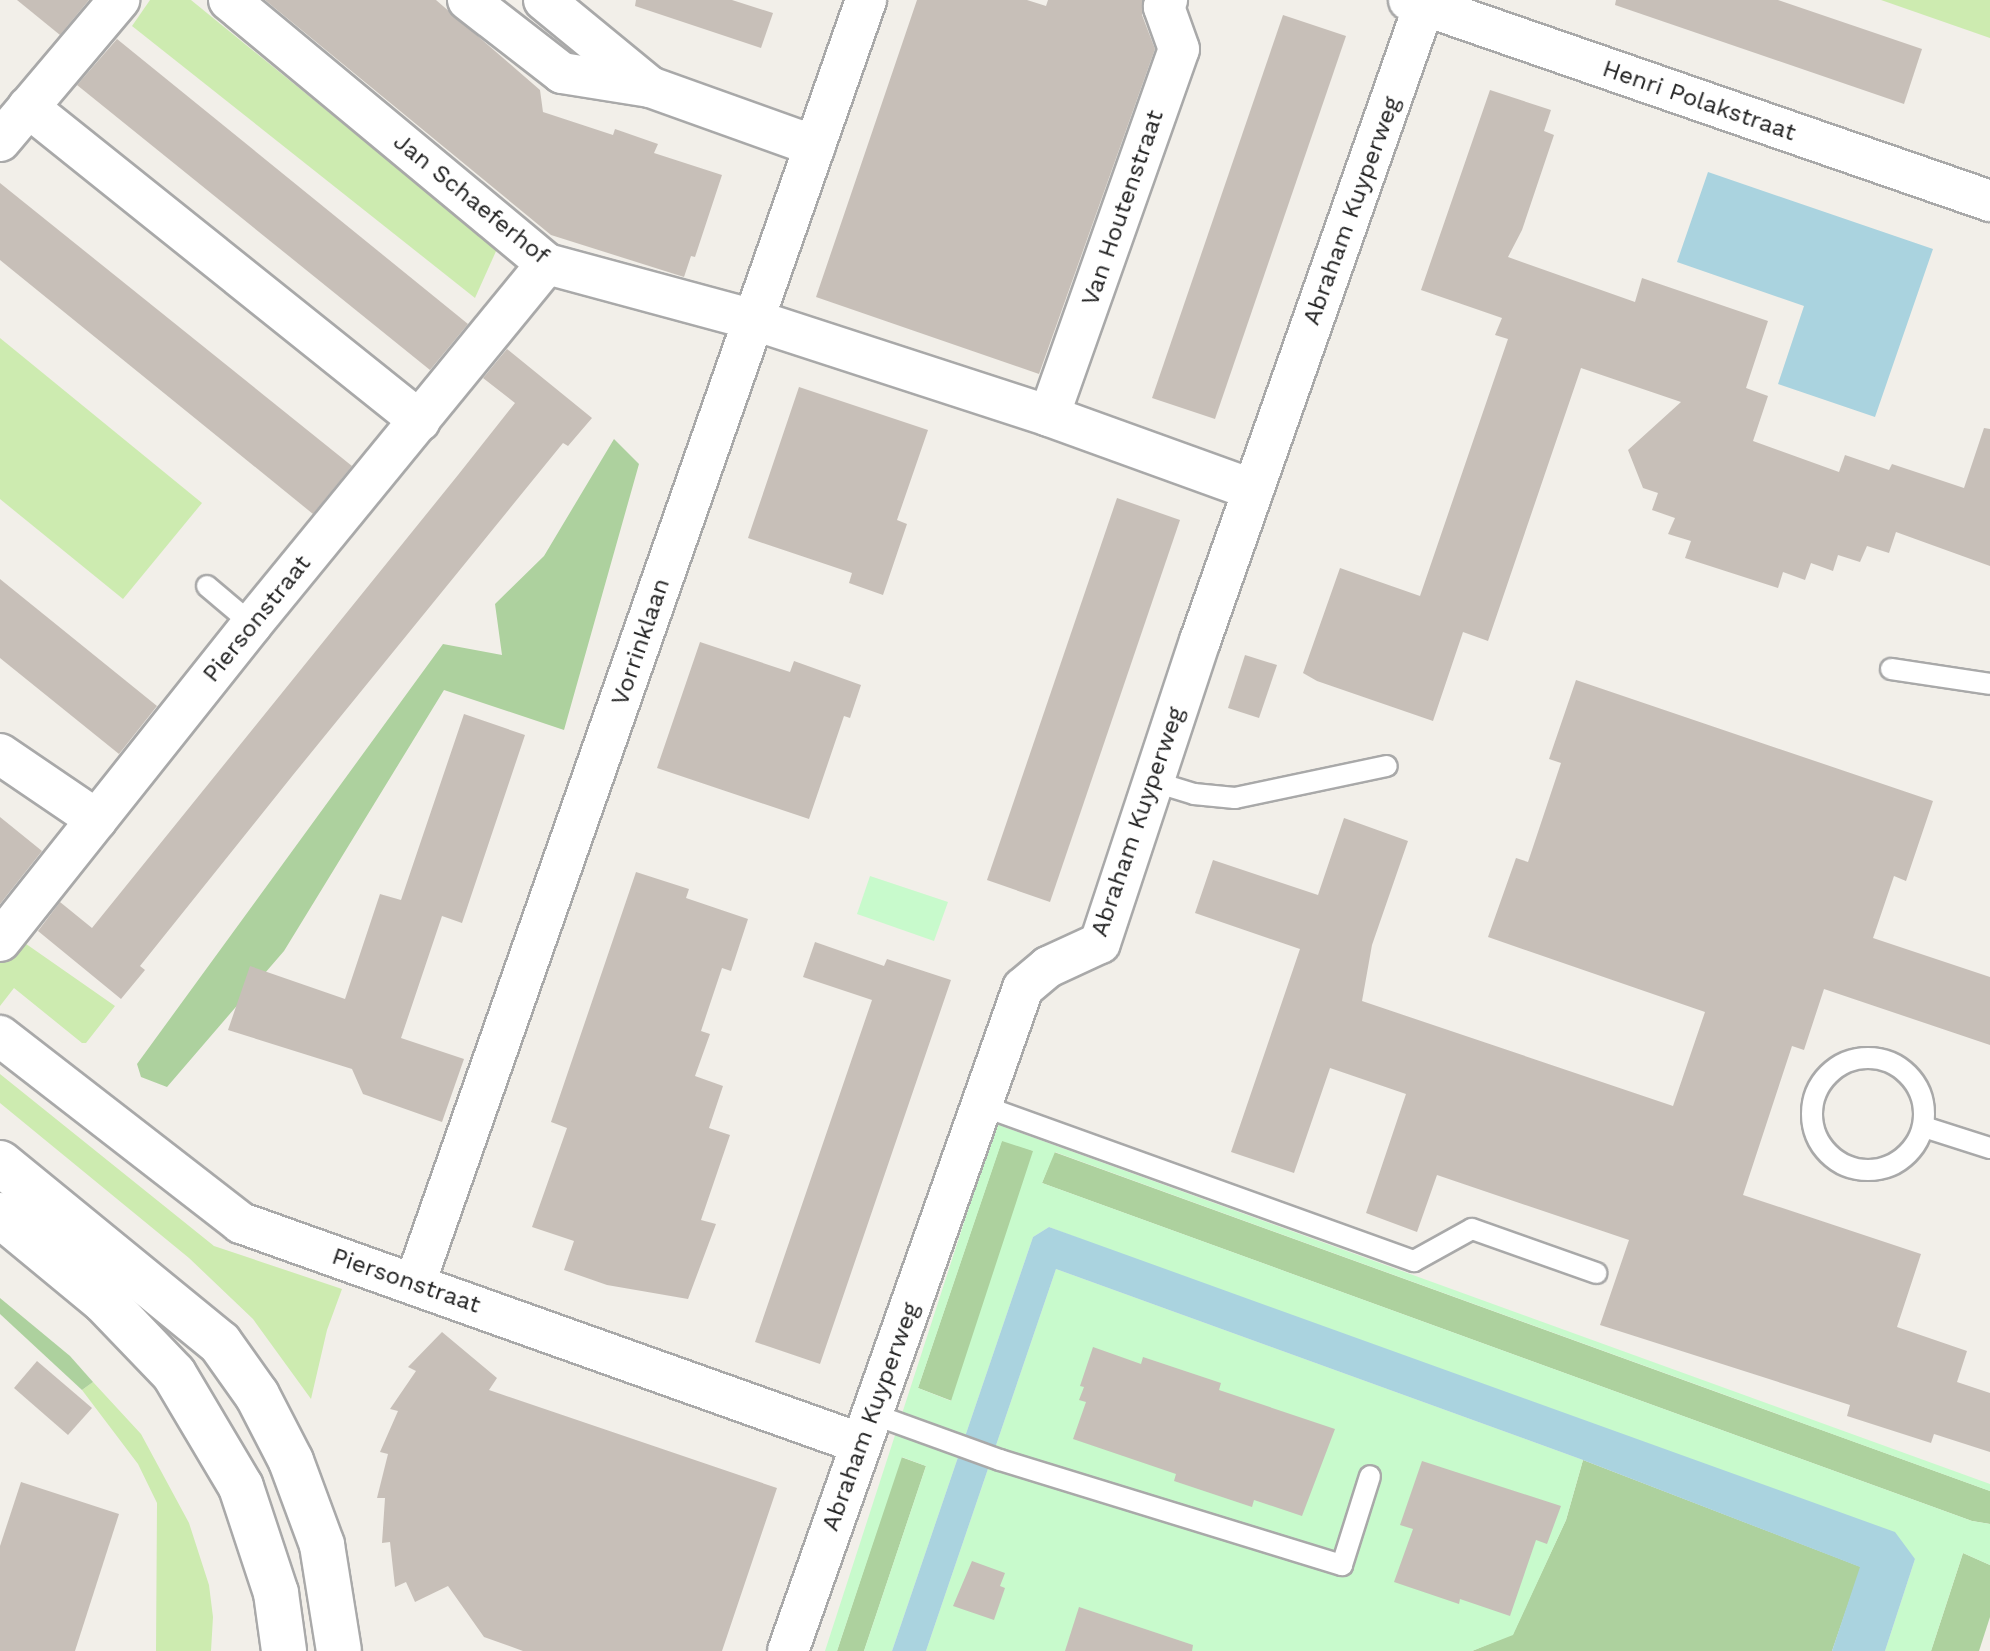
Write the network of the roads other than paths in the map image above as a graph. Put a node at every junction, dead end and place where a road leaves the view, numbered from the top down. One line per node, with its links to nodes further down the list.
1 (119, 0): 9 (street)
2 (229, 0): 13 (street, Jan Schaeferhof)
3 (468, 0): 8 (street)
4 (544, 0): 8 (street)
5 (866, 0): 11 (street, Vorrinklaan)
6 (1167, 0): 15 (street, Van Houtenstraat)
7 (1420, 2): 12 (street, Henri Polakstraat); 17 (street, Abraham Kuyperweg)
8 (650, 87): 11 (street)
9 (28, 107): 10 (street); 16 (street)
10 (0, 141)
11 (815, 146): 14 (street, Vorrinklaan)
12 (1990, 201)
13 (547, 264): 14 (street, Jan Schaeferhof); 16 (street, Piersonstraat)
14 (754, 320): 15 (street); 34 (street, Vorrinklaan)
15 (1049, 416): 17 (street)
16 (420, 421): 19 (street, Piersonstraat)
17 (1253, 490): 24 (street, Abraham Kuyperweg)
18 (207, 586): 19 (lane)
19 (252, 624): 25 (street, Piersonstraat)
20 (1891, 669): 21 (lane)
21 (1990, 684)
22 (0, 754): 25 (street)
23 (1387, 766): 24 (lane)
24 (1155, 782): 28 (street, Abraham Kuyperweg)
25 (97, 820): 26 (street, Piersonstraat)
26 (0, 941)
27 (0, 1036): 34 (street, Piersonstraat)
28 (983, 1106): 33 (lane); 35 (street, Abraham Kuyperweg)
29 (1924, 1127): 29 (lane); 30 (lane)
30 (1990, 1148)
31 (0, 1163): 38 (street)
32 (0, 1215): 37 (street)
33 (1596, 1273)
34 (415, 1283): 35 (street, Piersonstraat)
35 (864, 1428): 36 (lane); 39 (street, Abraham Kuyperweg)
36 (1370, 1476)
37 (284, 1651)
38 (339, 1651)
39 (788, 1651)

